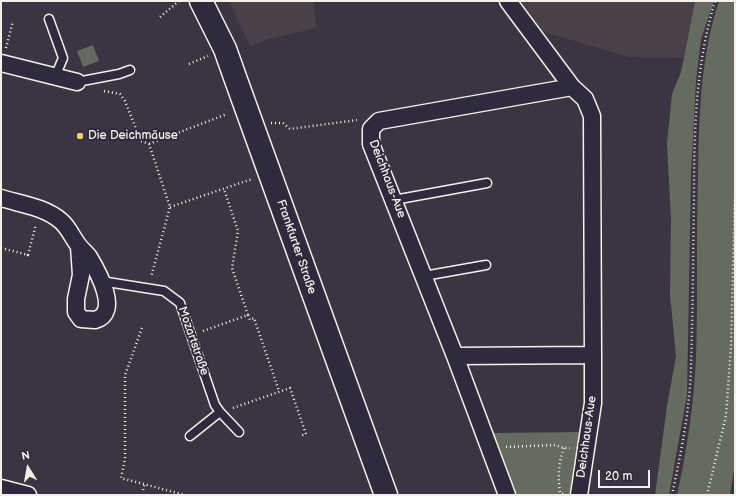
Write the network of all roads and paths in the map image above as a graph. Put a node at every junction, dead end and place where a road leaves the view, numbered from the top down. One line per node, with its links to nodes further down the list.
1 (179, 1): 5 (path)
2 (201, 1): 13 (main road, Frankfurter Straße)
3 (508, 1): 12 (street, Deichhaus-Aue)
4 (715, 1): 64 (path)
5 (160, 17)
6 (49, 19): 10 (lane)
7 (13, 21): 8 (path)
8 (1, 63): 10 (street)
9 (130, 70): 11 (lane)
10 (55, 77): 11 (street)
11 (77, 82): 15 (path)
12 (572, 87): 14 (street, Deichhaus-Aue); 43 (street, Deichhaus-Aue)
13 (249, 115): 14 (path); 15 (path); 16 (main road, Frankfurter Straße)
14 (379, 121): 21 (street, Deichhaus-Aue)
15 (149, 144): 22 (path)
16 (271, 174): 18 (path); 60 (main road, Frankfurter Straße)
17 (487, 183): 21 (lane)
18 (224, 189): 22 (path); 24 (path)
19 (735, 195): 65 (path)
20 (1, 198): 23 (street)
21 (394, 200): 32 (street, Deichhaus-Aue)
22 (170, 208): 35 (path)
23 (39, 210): 26 (street); 28 (path)
24 (236, 225): 25 (path); 31 (path)
25 (232, 226)
26 (79, 246): 34 (street); 34 (street)
27 (1, 248): 28 (path)
28 (28, 255): 29 (path)
29 (27, 259)
30 (486, 265): 32 (lane)
31 (235, 276): 33 (path); 36 (path)
32 (424, 276): 44 (street, Deichhaus-Aue)
33 (230, 278)
34 (101, 281): 35 (lane, Mozartstraße)
35 (148, 288): 40 (lane, Mozartstraße)
36 (242, 298): 37 (path); 38 (path)
37 (238, 299)
38 (248, 315): 40 (path); 41 (path)
39 (142, 328): 55 (path)
40 (192, 335): 47 (lane, Mozartstraße)
41 (265, 352): 42 (path); 45 (path)
42 (261, 354)
43 (594, 355): 44 (street); 52 (street, Deichhaus-Aue)
44 (455, 356): 54 (street, Deichhaus-Aue)
45 (279, 392): 46 (path); 47 (path)
46 (298, 411): 48 (path); 51 (path)
47 (220, 412): 49 (lane, Mozartstraße); 50 (lane)
48 (293, 412)
49 (239, 432)
50 (190, 436)
51 (300, 436)
52 (586, 447): 53 (path); 63 (street, Deichhaus-Aue)
53 (564, 448): 54 (path); 62 (path)
54 (489, 449): 61 (street, Deichhaus-Aue)
55 (145, 484): 57 (path); 59 (path)
56 (1, 488): 58 (street)
57 (143, 490)
58 (28, 495)
59 (185, 495)
60 (386, 495)
61 (507, 495)
62 (567, 495)
63 (579, 495)
64 (672, 495)
65 (707, 495)

